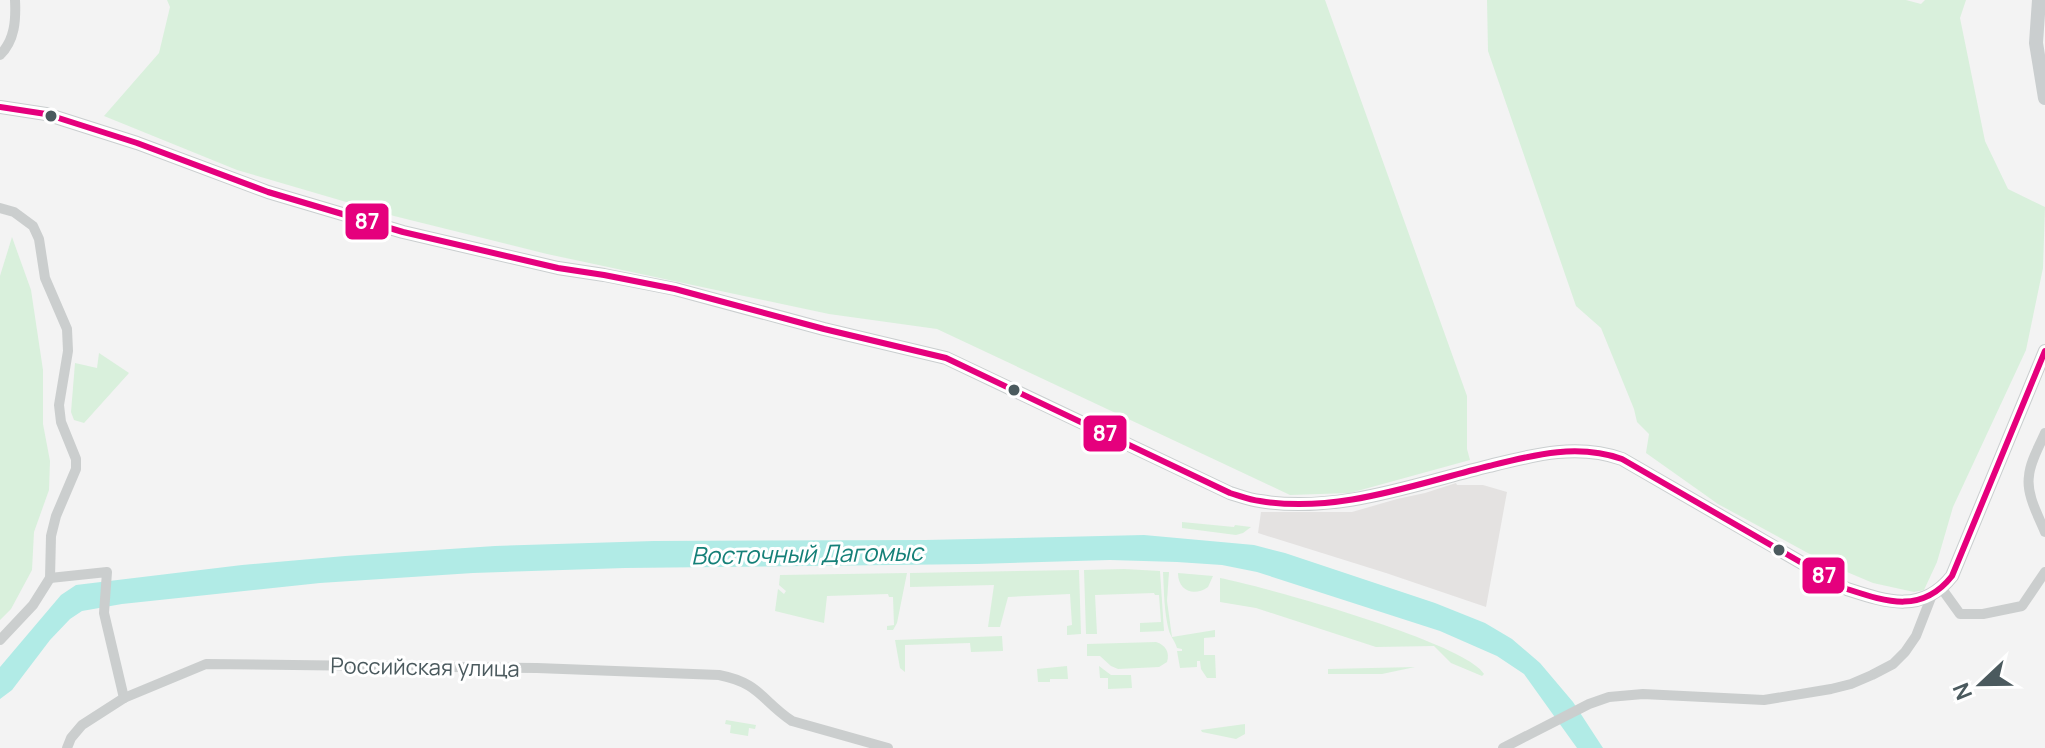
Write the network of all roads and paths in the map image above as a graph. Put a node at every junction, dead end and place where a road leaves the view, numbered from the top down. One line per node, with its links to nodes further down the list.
1 (15, 0): 3 (street)
2 (2039, 0): 4 (main road)
3 (0, 55)
4 (2045, 98)
5 (1, 105): 12 (main road)
6 (0, 208): 11 (street)
7 (2045, 351): 12 (main road)
8 (2045, 433): 9 (street)
9 (2045, 532)
10 (2045, 572): 12 (street)
11 (50, 578): 13 (street); 14 (street)
12 (1937, 592): 17 (street)
13 (0, 640)
14 (124, 698): 15 (street, Российская улица); 16 (street, Российская улица)
15 (67, 748)
16 (888, 748)
17 (1503, 748)

